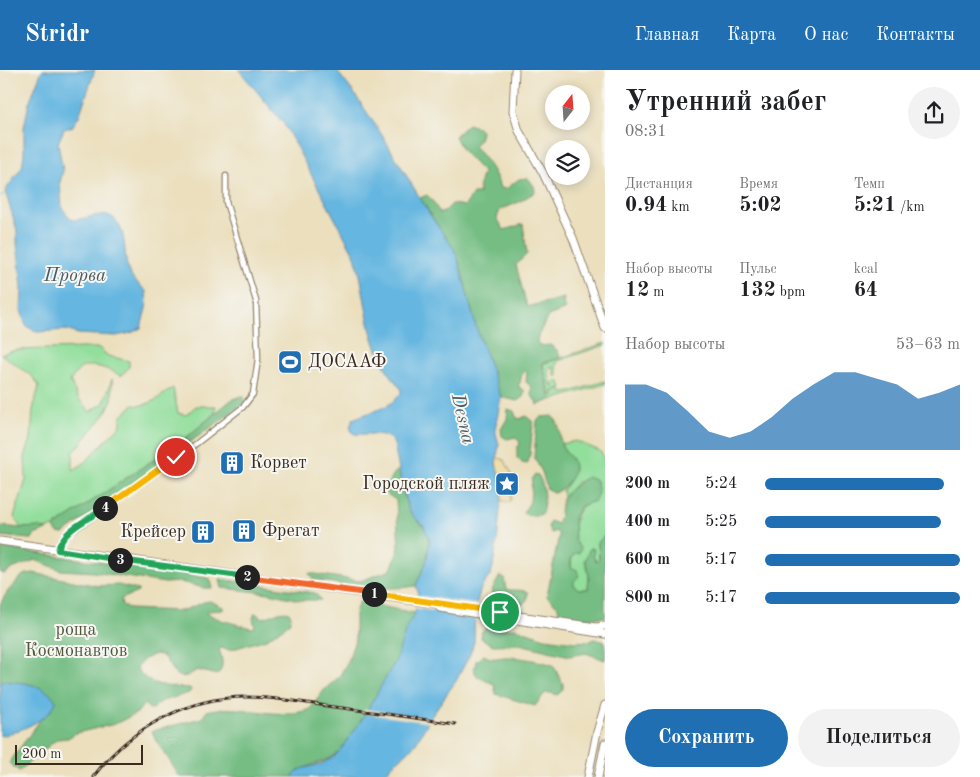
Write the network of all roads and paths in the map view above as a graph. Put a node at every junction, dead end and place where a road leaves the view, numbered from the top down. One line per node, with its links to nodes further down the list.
1 (515, 70): 3 (main road)
2 (226, 176): 5 (street)
3 (605, 328)
4 (0, 541): 5 (main road)
5 (58, 550): 6 (main road)
6 (556, 623): 7 (main road); 8 (main road)
7 (605, 626)
8 (605, 634)
9 (605, 706): 11 (main road)
10 (605, 743): 12 (main road)
11 (588, 777)
12 (598, 777)

